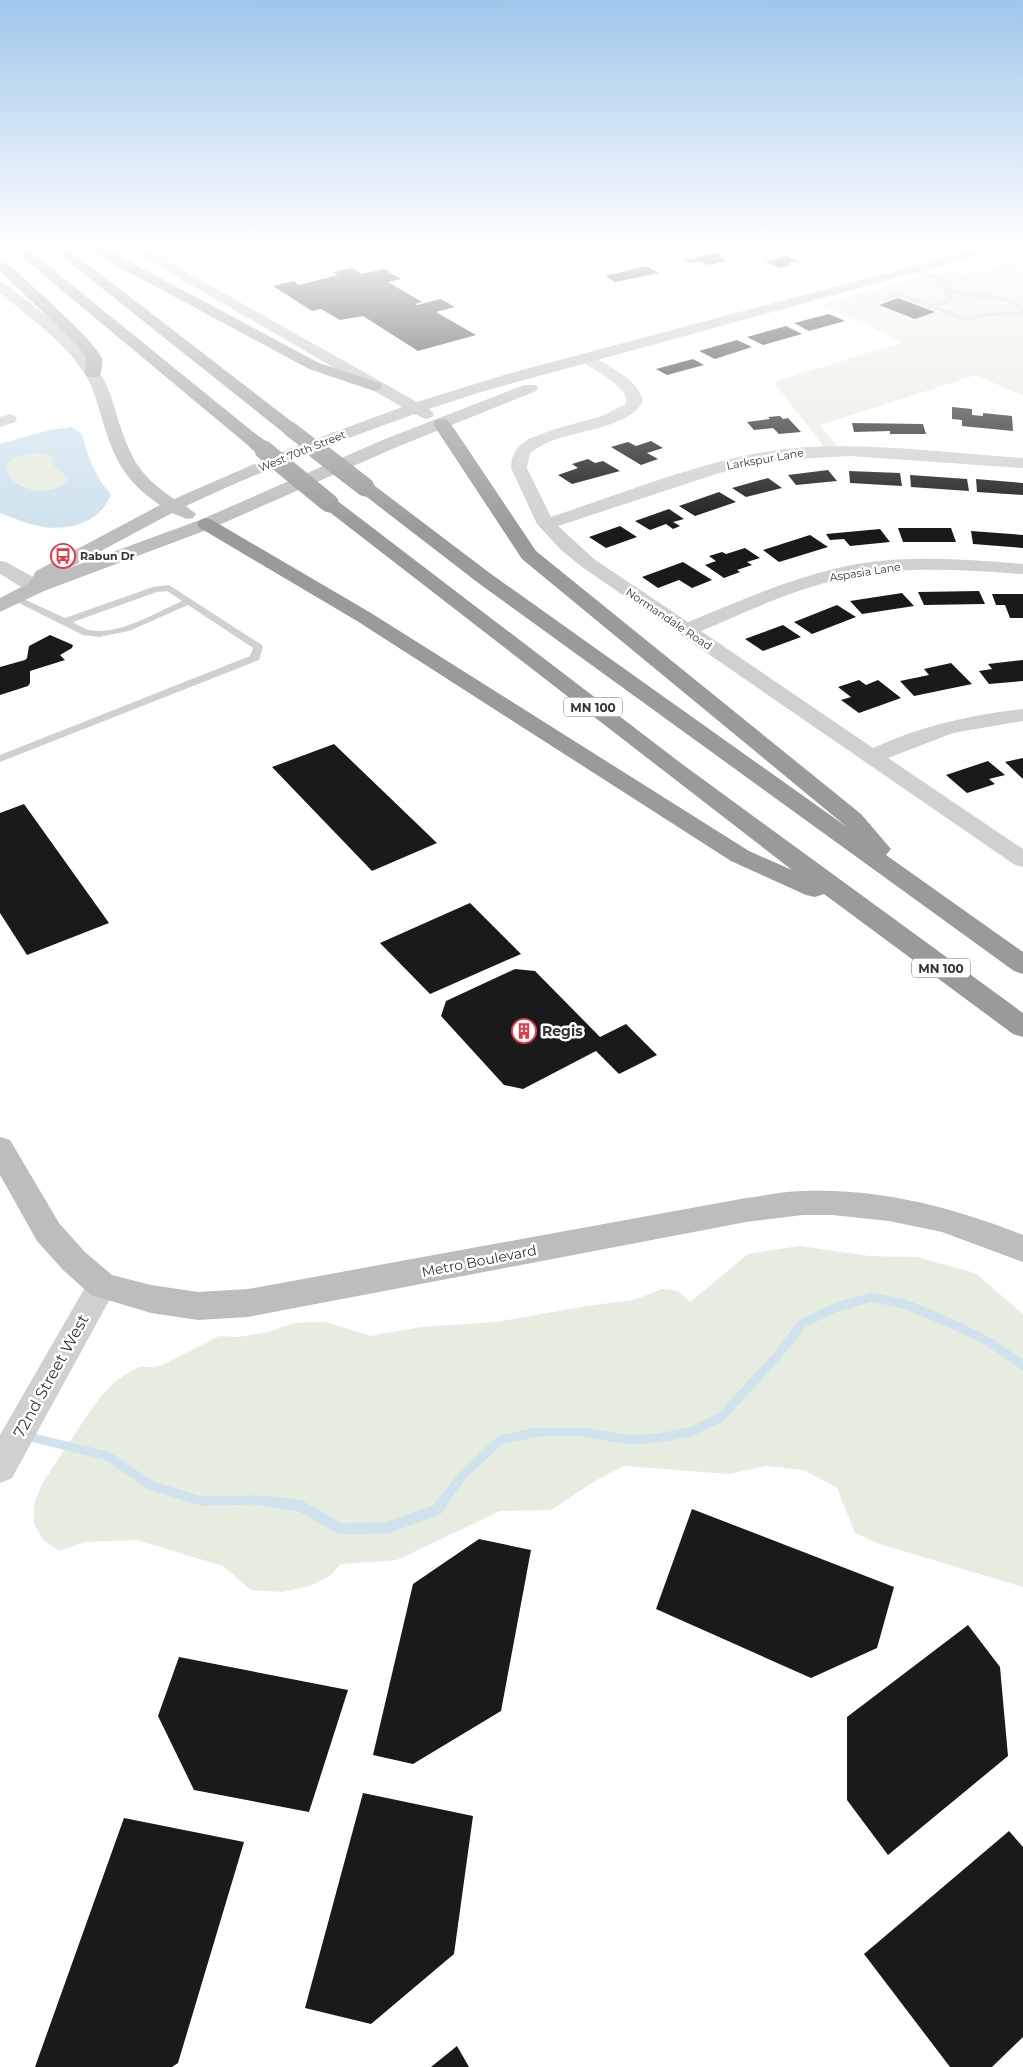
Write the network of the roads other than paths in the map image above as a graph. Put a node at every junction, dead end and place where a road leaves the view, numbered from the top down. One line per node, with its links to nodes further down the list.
1 (59, 338): 9 (street)
2 (79, 338): 9 (highway)
3 (129, 338): 29 (highway, MN 100, bridge)
4 (174, 338): 28 (highway, MN 100, bridge)
5 (263, 338): 10 (highway)
6 (291, 338): 10 (street)
7 (663, 338): 8 (street, West 70th Street)
8 (587, 359): 11 (street, West 70th Street); 12 (street, West 70th Street); 16 (street, Normandale Road)
9 (93, 374): 14 (street)
10 (374, 386): 11 (street)
11 (417, 408): 12 (street); 14 (street, West 70th Street)
12 (441, 424): 15 (street, West 70th Street); 28 (highway)
13 (1023, 463): 16 (street, Larkspur Lane)
14 (172, 507): 15 (street); 19 (street, West 70th Street)
15 (206, 524): 19 (street, West 70th Street); 29 (highway)
16 (546, 524): 23 (street, Normandale Road)
17 (0, 566): 19 (street)
18 (1023, 569): 23 (street, Aspasia Lane)
19 (37, 587): 21 (street, West 70th Street)
20 (189, 601): 22 (lane); 22 (lane); 26 (lane)
21 (7, 602): 22 (lane)
22 (64, 622)
23 (686, 630): 25 (street, Normandale Road)
24 (1023, 715): 25 (street)
25 (871, 757): 27 (street, Normandale Road)
26 (0, 758)
27 (1023, 860)
28 (903, 880): 30 (highway, MN 100)
29 (858, 909): 31 (highway, MN 100)
30 (1023, 965)
31 (1023, 1027)
32 (0, 1148): 34 (street, Metro Boulevard)
33 (1023, 1249): 34 (street, Metro Boulevard)
34 (102, 1286): 35 (street, 72nd Street West)
35 (0, 1467)

